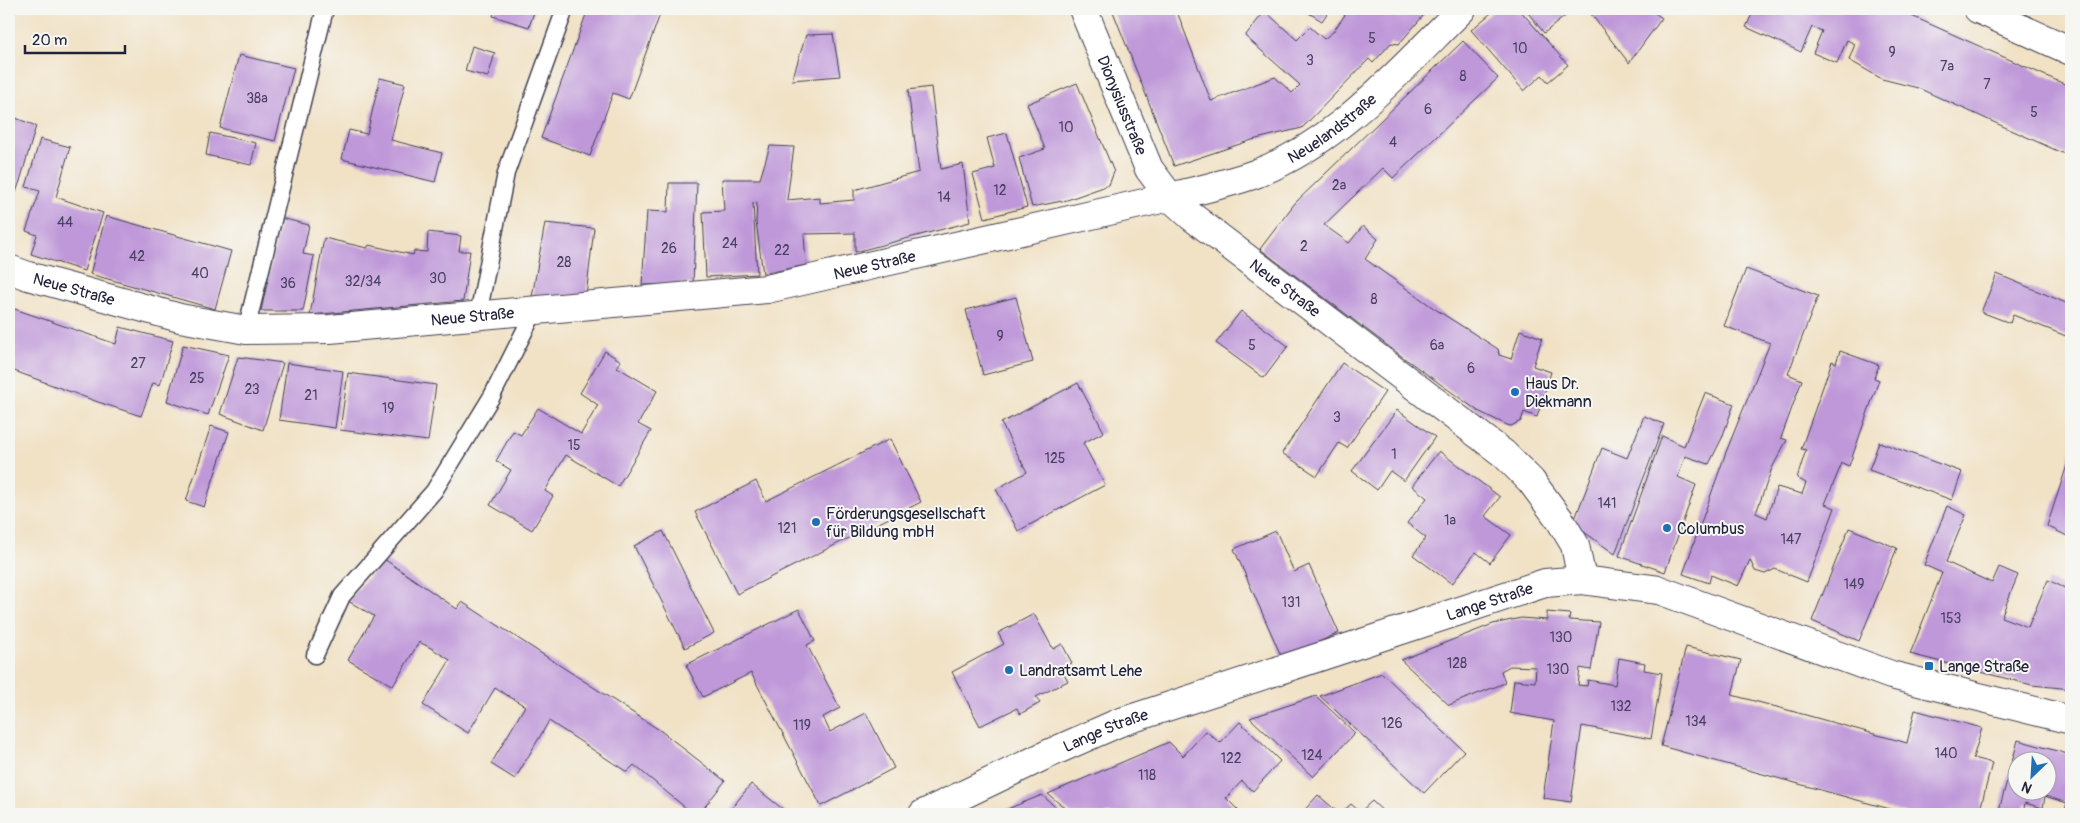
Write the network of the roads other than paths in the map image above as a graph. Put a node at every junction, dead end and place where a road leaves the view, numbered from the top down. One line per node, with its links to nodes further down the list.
1 (325, 9): 11 (lane)
2 (565, 9): 10 (lane)
3 (1083, 9): 7 (street, Dionysiusstraße)
4 (1462, 9): 7 (street, Neuelandstraße)
5 (1978, 9): 6 (street)
6 (2071, 50)
7 (1170, 197): 9 (street, Neue Straße); 12 (street, Neue Straße)
8 (9, 269): 11 (street, Neue Straße)
9 (535, 310): 10 (street, Neue Straße); 13 (lane)
10 (478, 315): 11 (street, Neue Straße)
11 (246, 330)
12 (1582, 580): 14 (street, Lange Straße); 15 (street, Lange Straße)
13 (315, 655)
14 (2071, 720)
15 (923, 814)

